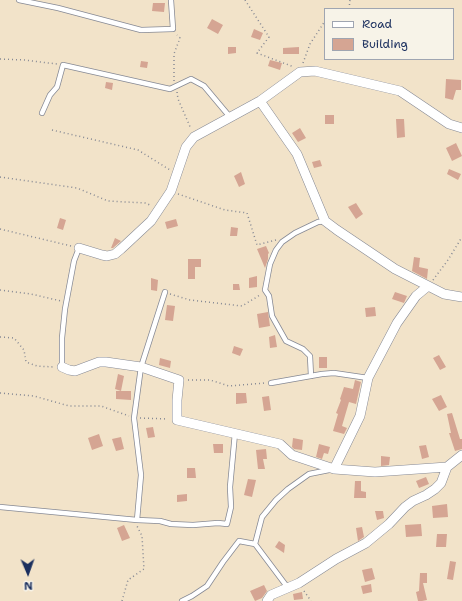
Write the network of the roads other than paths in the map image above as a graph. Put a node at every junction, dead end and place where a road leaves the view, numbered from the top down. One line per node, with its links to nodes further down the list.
1 (19, 0): 2 (lane)
2 (171, 0)
3 (260, 101): 5 (street); 6 (street); 7 (street)
4 (42, 113): 5 (lane)
5 (230, 117): 8 (street)
6 (462, 128)
7 (325, 221): 9 (street); 14 (lane)
8 (79, 248): 12 (lane)
9 (428, 286): 11 (street); 15 (street)
10 (165, 292): 13 (lane)
11 (462, 297)
12 (62, 367): 13 (street)
13 (142, 367): 17 (street); 22 (lane)
14 (311, 376): 15 (lane); 16 (lane)
15 (368, 378): 20 (street)
16 (271, 383)
17 (235, 433): 20 (street); 22 (lane)
18 (462, 455): 19 (street)
19 (447, 467): 20 (street); 24 (street)
20 (334, 469): 23 (lane)
21 (0, 507): 22 (lane)
22 (137, 520)
23 (255, 544): 24 (lane); 25 (lane)
24 (288, 588): 26 (street)
25 (182, 601)
26 (267, 601)

